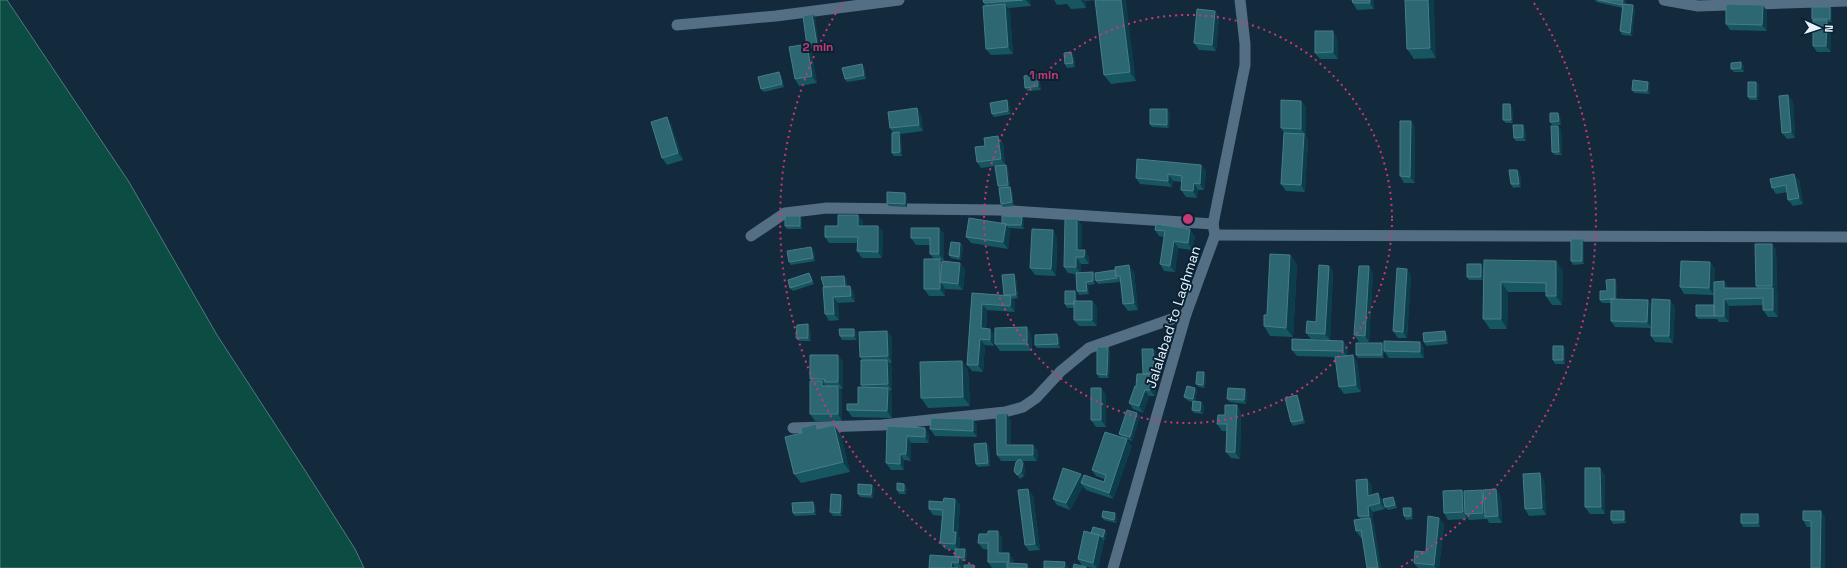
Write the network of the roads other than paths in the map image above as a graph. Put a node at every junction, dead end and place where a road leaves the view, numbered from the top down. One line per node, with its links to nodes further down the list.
1 (899, 0): 5 (street)
2 (1240, 0): 6 (street, Jalalabad to Laghman)
3 (1664, 0): 4 (street)
4 (1847, 1)
5 (677, 25)
6 (1213, 224): 7 (street, Jalalabad to Laghman); 8 (street)
7 (1215, 235): 9 (street); 10 (street, Jalalabad to Laghman)
8 (751, 236)
9 (1847, 237)
10 (1186, 314): 11 (street); 12 (street, Jalalabad to Laghman)
11 (793, 428)
12 (1113, 568)

